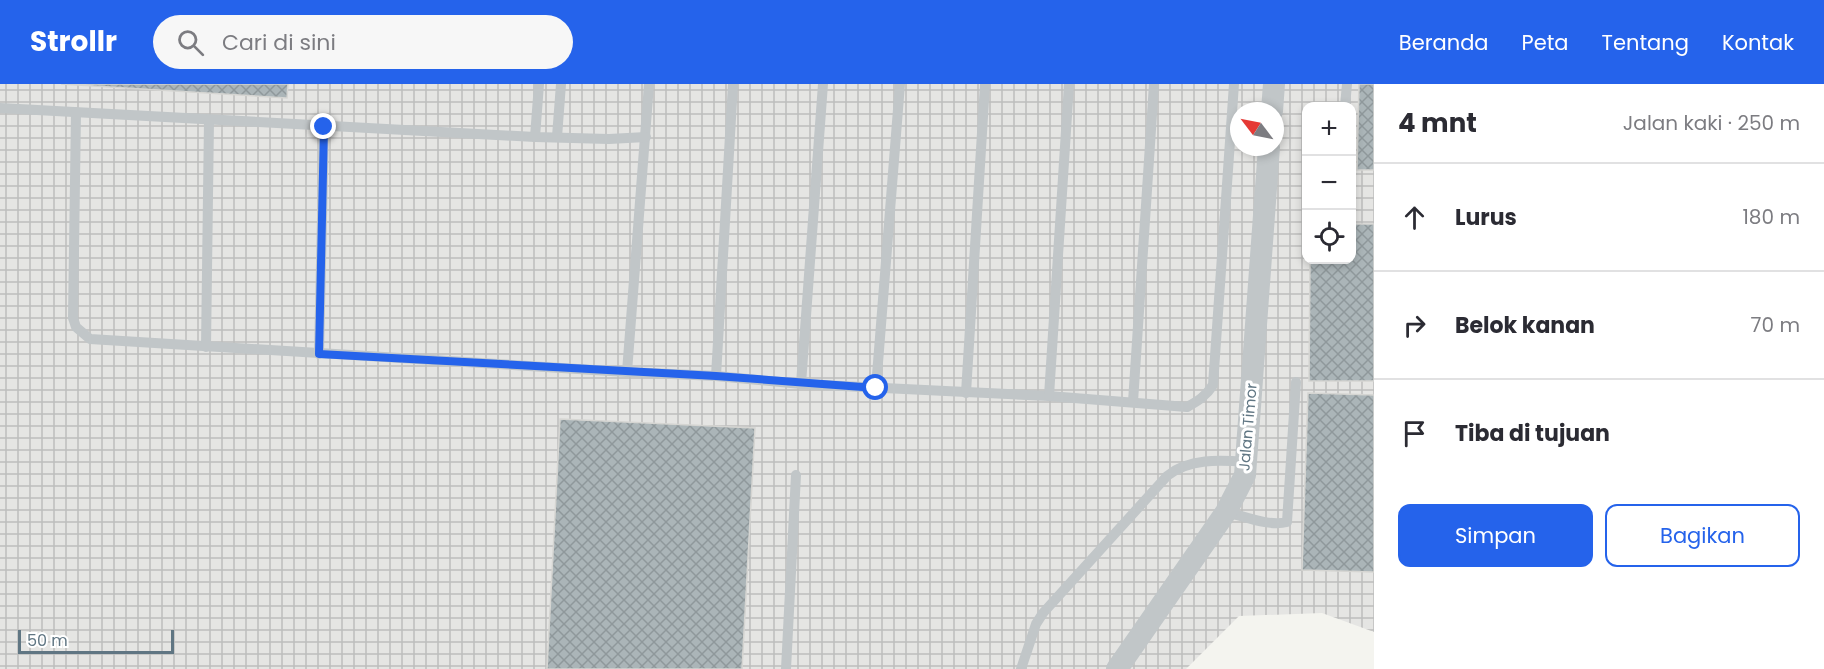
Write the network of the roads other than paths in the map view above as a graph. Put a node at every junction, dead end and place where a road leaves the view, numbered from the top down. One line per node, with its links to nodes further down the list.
1 (539, 84): 19 (lane)
2 (561, 84): 20 (lane)
3 (649, 84): 21 (lane)
4 (733, 84): 26 (lane)
5 (823, 84): 28 (lane)
6 (900, 84): 29 (lane)
7 (985, 84): 30 (lane)
8 (1069, 84): 31 (lane)
9 (1154, 84): 32 (lane)
10 (1234, 84): 32 (lane)
11 (1274, 84): 13 (street)
12 (1347, 84): 14 (lane)
13 (1273, 102)
14 (1345, 102)
15 (0, 108): 16 (lane)
16 (76, 112): 17 (lane); 23 (lane)
17 (210, 120): 18 (lane); 23 (lane)
18 (324, 127): 19 (lane); 24 (lane)
19 (535, 137): 20 (lane)
20 (556, 137): 21 (lane)
21 (646, 138): 25 (lane)
22 (1268, 156): 33 (street, Jalan Timor)
23 (206, 347): 24 (lane)
24 (319, 354): 25 (lane)
25 (627, 372): 26 (lane)
26 (716, 376): 28 (lane)
27 (1296, 382): 35 (lane)
28 (801, 384): 29 (lane)
29 (876, 388): 30 (lane)
30 (966, 393): 31 (lane)
31 (1049, 396): 32 (lane)
32 (1133, 402)
33 (1247, 462): 35 (street, Jalan Timor); 37 (lane)
34 (796, 475): 36 (lane)
35 (1226, 512): 38 (street, Jalan Timor)
36 (786, 669)
37 (1021, 669)
38 (1117, 669)

